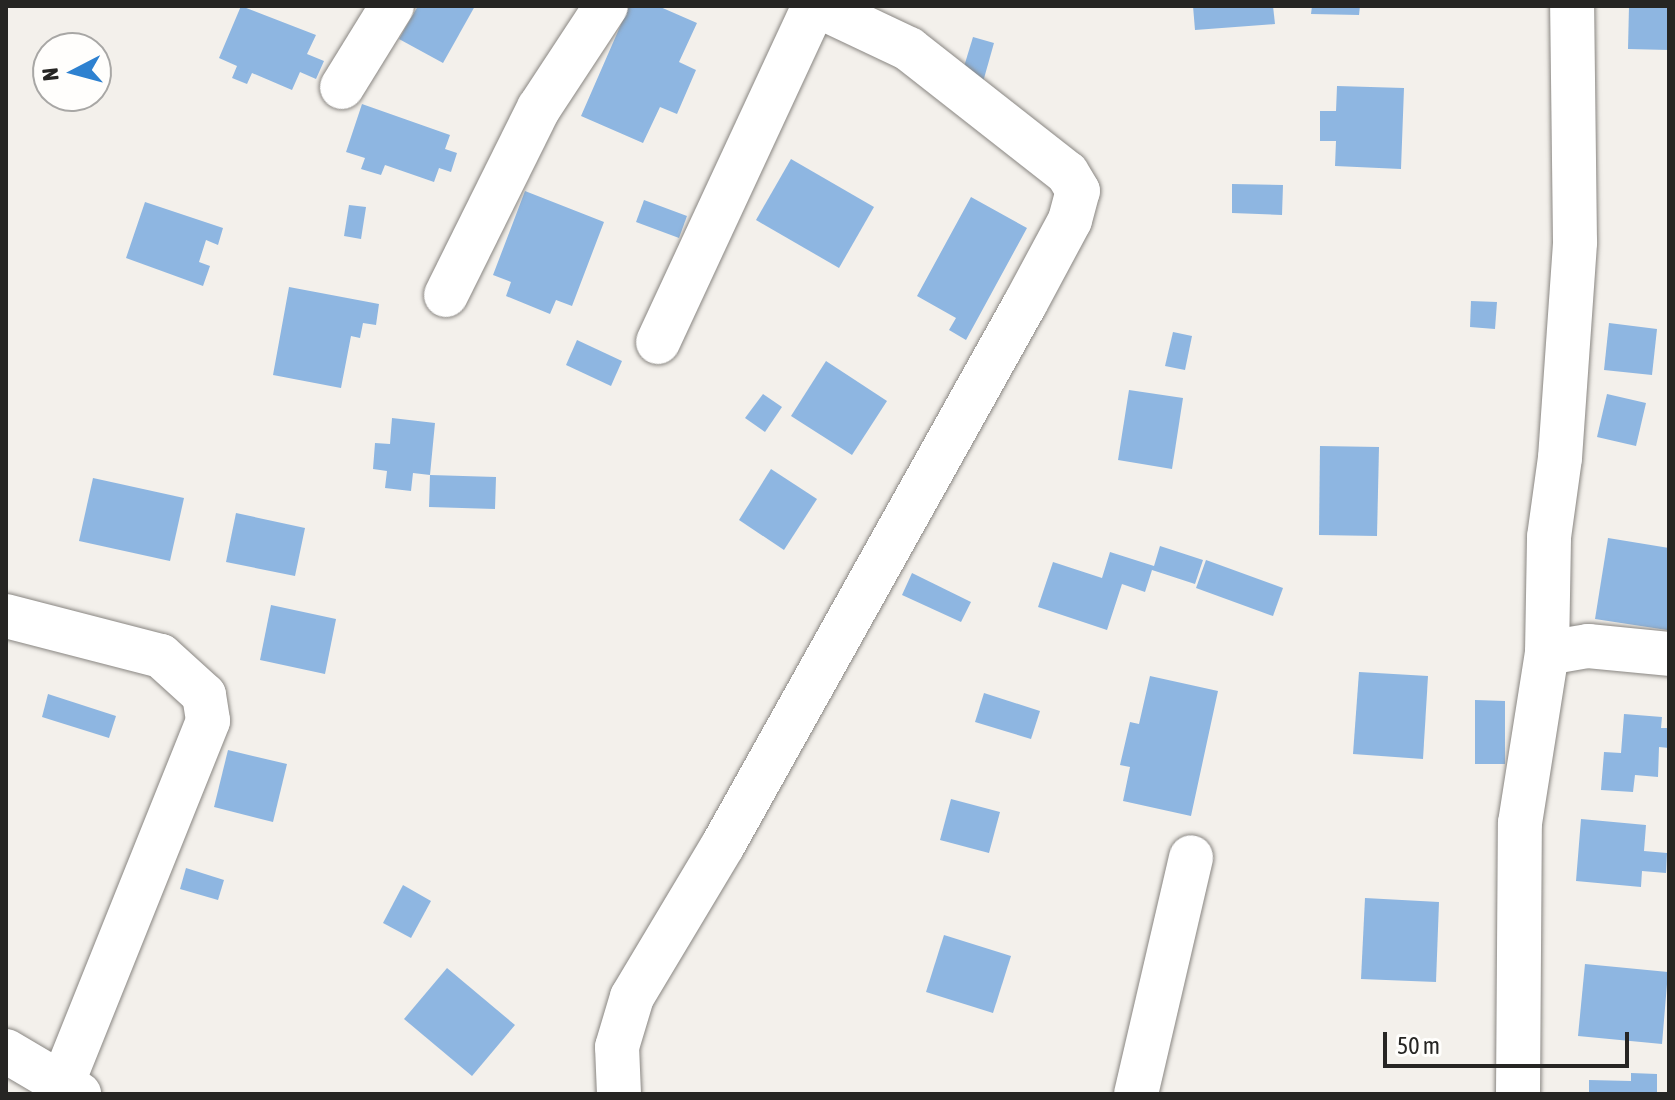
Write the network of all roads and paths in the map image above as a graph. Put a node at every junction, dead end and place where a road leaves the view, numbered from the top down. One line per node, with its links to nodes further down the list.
1 (392, 6): 5 (street)
2 (606, 6): 6 (street)
3 (1572, 6): 9 (street)
4 (835, 10): 7 (street); 14 (street)
5 (342, 87)
6 (446, 295)
7 (658, 342)
8 (6, 616): 13 (street)
9 (1547, 653): 10 (street); 16 (street)
10 (1669, 654)
11 (1191, 857): 15 (street)
12 (6, 1051): 13 (street)
13 (71, 1088)
14 (619, 1094)
15 (1136, 1094)
16 (1518, 1094)

